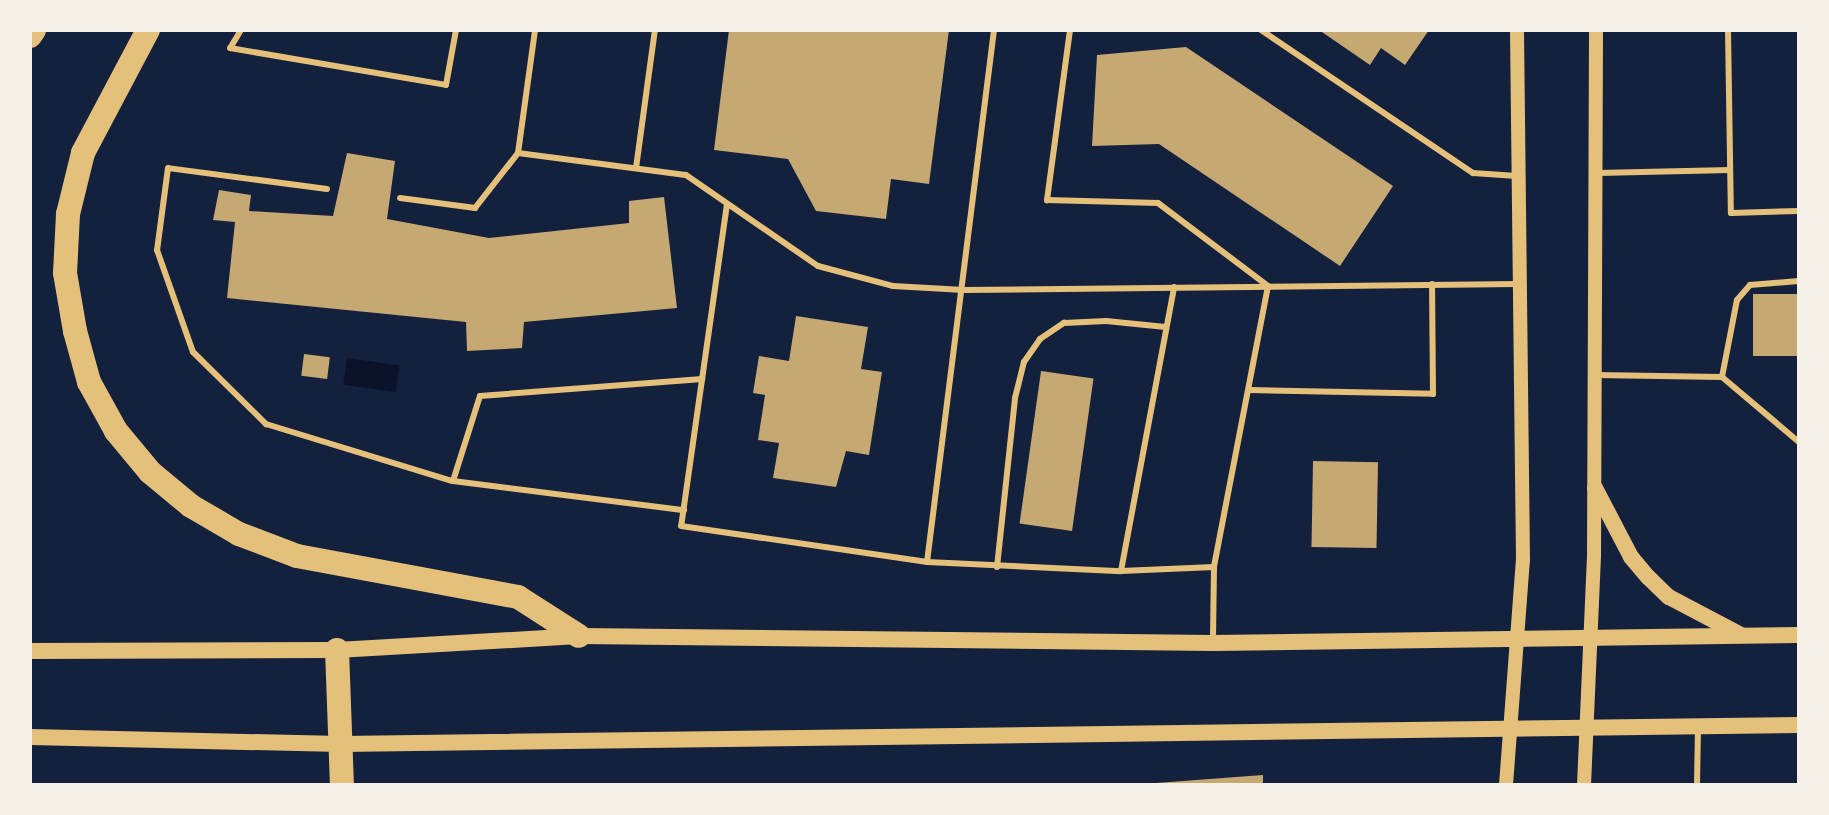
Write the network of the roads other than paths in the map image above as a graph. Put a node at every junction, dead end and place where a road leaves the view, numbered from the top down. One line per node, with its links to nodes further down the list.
1 (34, 30): 13 (highway)
2 (148, 30): 44 (highway)
3 (241, 30): 4 (lane)
4 (456, 30)
5 (535, 30): 14 (lane)
6 (655, 30): 15 (lane)
7 (994, 30): 28 (lane)
8 (1070, 30): 26 (lane)
9 (1261, 30): 18 (lane)
10 (1517, 30): 18 (street)
11 (1596, 30): 17 (street)
12 (1728, 30): 16 (lane)
13 (30, 36)
14 (518, 153): 15 (lane); 20 (lane)
15 (636, 168): 21 (lane)
16 (1730, 170): 17 (lane); 22 (lane)
17 (1595, 173): 30 (street)
18 (1521, 177): 25 (street)
19 (327, 189): 36 (lane)
20 (400, 198)
21 (727, 204): 28 (lane); 32 (lane)
22 (1799, 211)
23 (1799, 281): 31 (lane)
24 (1432, 284): 25 (lane); 26 (lane); 33 (lane)
25 (1521, 284): 47 (street)
26 (1268, 286): 27 (lane); 33 (lane)
27 (1174, 287): 28 (lane); 29 (lane)
28 (964, 290): 39 (lane)
29 (1166, 327): 40 (lane); 42 (lane)
30 (1595, 375): 31 (lane); 37 (street)
31 (1722, 377): 34 (lane)
32 (702, 379): 36 (lane); 38 (lane)
33 (1249, 390): 41 (lane)
34 (1795, 435): 35 (lane)
35 (1799, 442)
36 (453, 481): 38 (lane)
37 (1595, 488): 45 (main road); 46 (street)
38 (684, 510): 39 (lane)
39 (927, 562): 40 (lane)
40 (997, 567): 42 (lane)
41 (1214, 567): 42 (lane); 48 (lane)
42 (1121, 571)
43 (1799, 635): 45 (main road)
44 (579, 636): 48 (main road); 49 (main road)
45 (1742, 636): 46 (main road)
46 (1590, 638): 47 (main road); 53 (street)
47 (1518, 639): 48 (main road); 52 (street)
48 (1213, 643)
49 (337, 650): 50 (main road); 56 (highway)
50 (30, 651)
51 (1799, 725): 54 (main road)
52 (1511, 727): 53 (main road); 56 (main road); 58 (street)
53 (1586, 727): 54 (main road); 59 (street)
54 (1698, 728): 60 (lane)
55 (30, 737): 56 (main road)
56 (341, 744): 57 (highway)
57 (342, 785)
58 (1506, 785)
59 (1584, 785)
60 (1697, 785)

